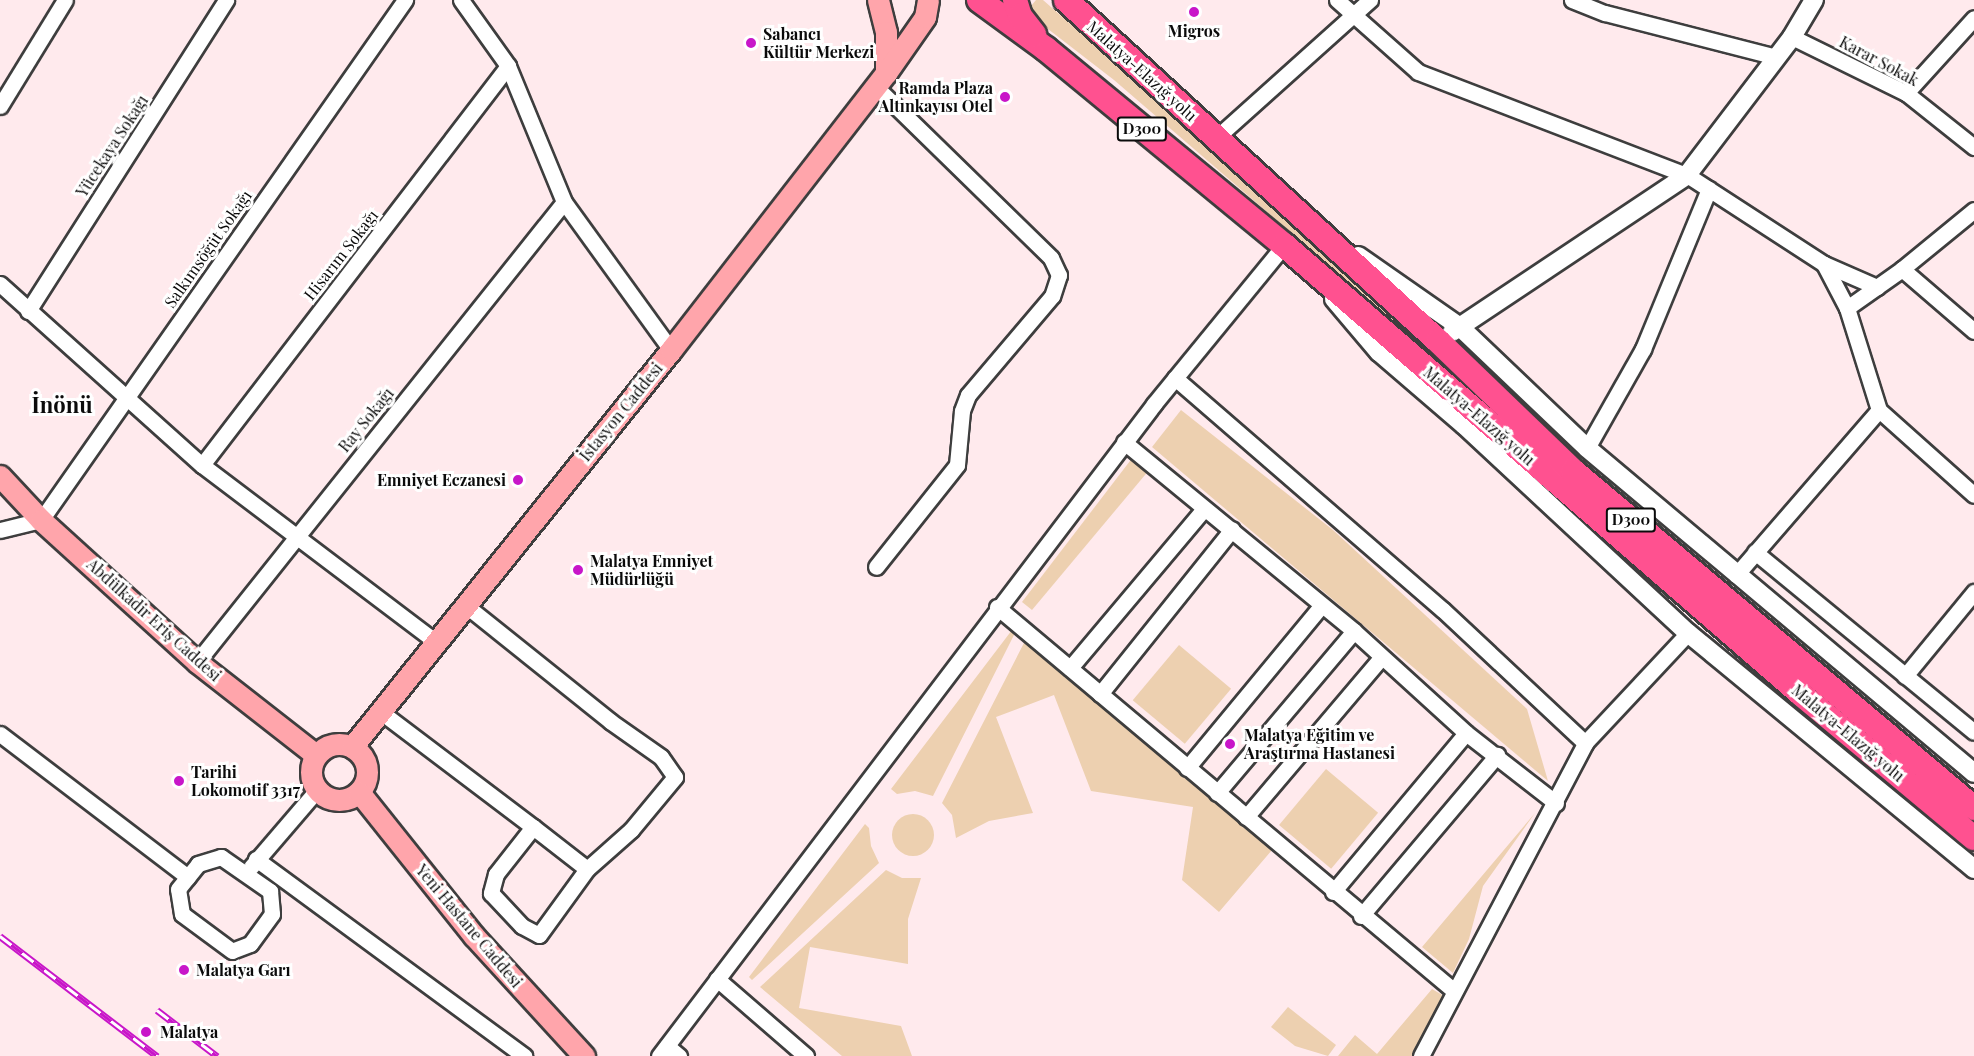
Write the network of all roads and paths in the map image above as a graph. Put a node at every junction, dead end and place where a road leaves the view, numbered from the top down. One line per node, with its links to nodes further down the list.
1 (65, 0): 23 (street)
2 (226, 0): 38 (street, Yücekaya Sokağı)
3 (405, 0): 44 (street, Salkımsöğüt Sokağı)
4 (461, 0): 20 (street)
5 (878, 0): 21 (main road)
6 (928, 0): 21 (main road, İstasyon Caddesi)
7 (979, 0): 18 (highway, Malatya-Elazığ yolu / D300)
8 (1015, 0): 18 (highway)
9 (1337, 0): 15 (street)
10 (1370, 0): 15 (street)
11 (1572, 0): 14 (street)
12 (1814, 0): 17 (street)
13 (1068, 3): 24 (highway, Malatya-Elazığ yolu / D300)
14 (1608, 7): 19 (street)
15 (1358, 15): 24 (street); 26 (street)
16 (1974, 18): 22 (street)
17 (1792, 37): 19 (street); 22 (street, Karar Sokak)
18 (1046, 49): 31 (highway, Malatya-Elazığ yolu / D300)
19 (1776, 57): 26 (street)
20 (508, 66): 28 (street); 48 (street, Hisarım Sokağı)
21 (880, 79): 42 (main road, İstasyon Caddesi); 57 (street)
22 (1906, 93): 25 (street, Karar Sokak)
23 (0, 106)
24 (1216, 138): 30 (highway, Malatya-Elazığ yolu / D300)
25 (1974, 147)
26 (1687, 175): 27 (street); 39 (street)
27 (1709, 189): 33 (street); 47 (street)
28 (564, 202): 42 (street); 55 (street, Ray Sokağı)
29 (1974, 210): 34 (street)
30 (1302, 217): 39 (street); 41 (highway, Malatya-Elazığ yolu / D300)
31 (1284, 245): 32 (highway, Malatya-Elazığ yolu / D300); 43 (street)
32 (1302, 261): 64 (street); 88 (highway, Malatya-Elazığ yolu / D300)
33 (1824, 264): 36 (street); 37 (street)
34 (1902, 269): 36 (street); 40 (street)
35 (0, 284): 38 (street)
36 (1877, 287): 37 (street)
37 (1847, 308): 45 (street)
38 (28, 311): 44 (street)
39 (1460, 327): 41 (street); 47 (street)
40 (1974, 331)
41 (1438, 341): 85 (highway, Malatya-Elazığ yolu / D300)
42 (671, 350): 60 (main road, İstasyon Caddesi)
43 (1175, 378): 46 (street); 75 (street)
44 (127, 395): 48 (street); 52 (street, Salkımsöğüt Sokağı)
45 (1879, 410): 50 (street); 56 (street)
46 (1124, 442): 51 (street); 61 (street)
47 (1587, 448): 58 (street)
48 (202, 465): 55 (street)
49 (0, 477): 52 (main road, Abdülkadir Eriş Caddesi)
50 (1974, 495)
51 (1203, 510): 53 (street); 68 (street)
52 (41, 520): 54 (street); 67 (main road, Abdülkadir Eriş Caddesi)
53 (1232, 529): 62 (street); 70 (street)
54 (0, 530)
55 (296, 535): 65 (street); 67 (street, Ray Sokağı)
56 (1755, 552): 58 (street); 69 (street)
57 (876, 567)
58 (1736, 575): 80 (street)
59 (1974, 592): 69 (street)
60 (465, 605): 65 (main road, İstasyon Caddesi); 90 (street)
61 (998, 607): 68 (street); 96 (street)
62 (1320, 607): 63 (street); 79 (street)
63 (1354, 631): 66 (street); 83 (street)
64 (1688, 633): 75 (street); 91 (street)
65 (435, 641): 71 (main road, İstasyon Caddesi)
66 (1381, 658): 74 (street); 86 (street)
67 (197, 662): 78 (main road, Abdülkadir Eriş Caddesi)
68 (1070, 668): 70 (street)
69 (1905, 676): 72 (street)
70 (1100, 694): 79 (street)
71 (381, 712): 76 (main road, İstasyon Caddesi); 87 (street)
72 (1974, 732)
73 (0, 734): 93 (street)
74 (1466, 734): 77 (street); 94 (street)
75 (1585, 743): 84 (street)
76 (352, 747): 78 (main road); 82 (main road)
77 (1497, 754): 84 (street); 95 (street)
78 (316, 755): 81 (main road)
79 (1187, 768): 83 (street)
80 (1974, 773)
81 (317, 790): 82 (main road); 89 (street)
82 (358, 792): 100 (main road, Yeni Hastane Caddesi)
83 (1217, 793): 86 (street)
84 (1556, 803): 97 (street)
85 (1974, 808)
86 (1246, 817): 94 (street)
87 (533, 827): 90 (street); 90 (street)
88 (1974, 838)
89 (256, 860): 92 (street); 99 (street)
90 (588, 869)
91 (1974, 869)
92 (246, 875): 93 (street); 93 (street)
93 (188, 877)
94 (1333, 892): 95 (street)
95 (1361, 916): 97 (street)
96 (717, 979): 98 (street); 101 (street)
97 (1453, 990): 102 (street)
98 (668, 1053)
99 (524, 1056)
100 (584, 1056)
101 (806, 1056)
102 (1422, 1056)

